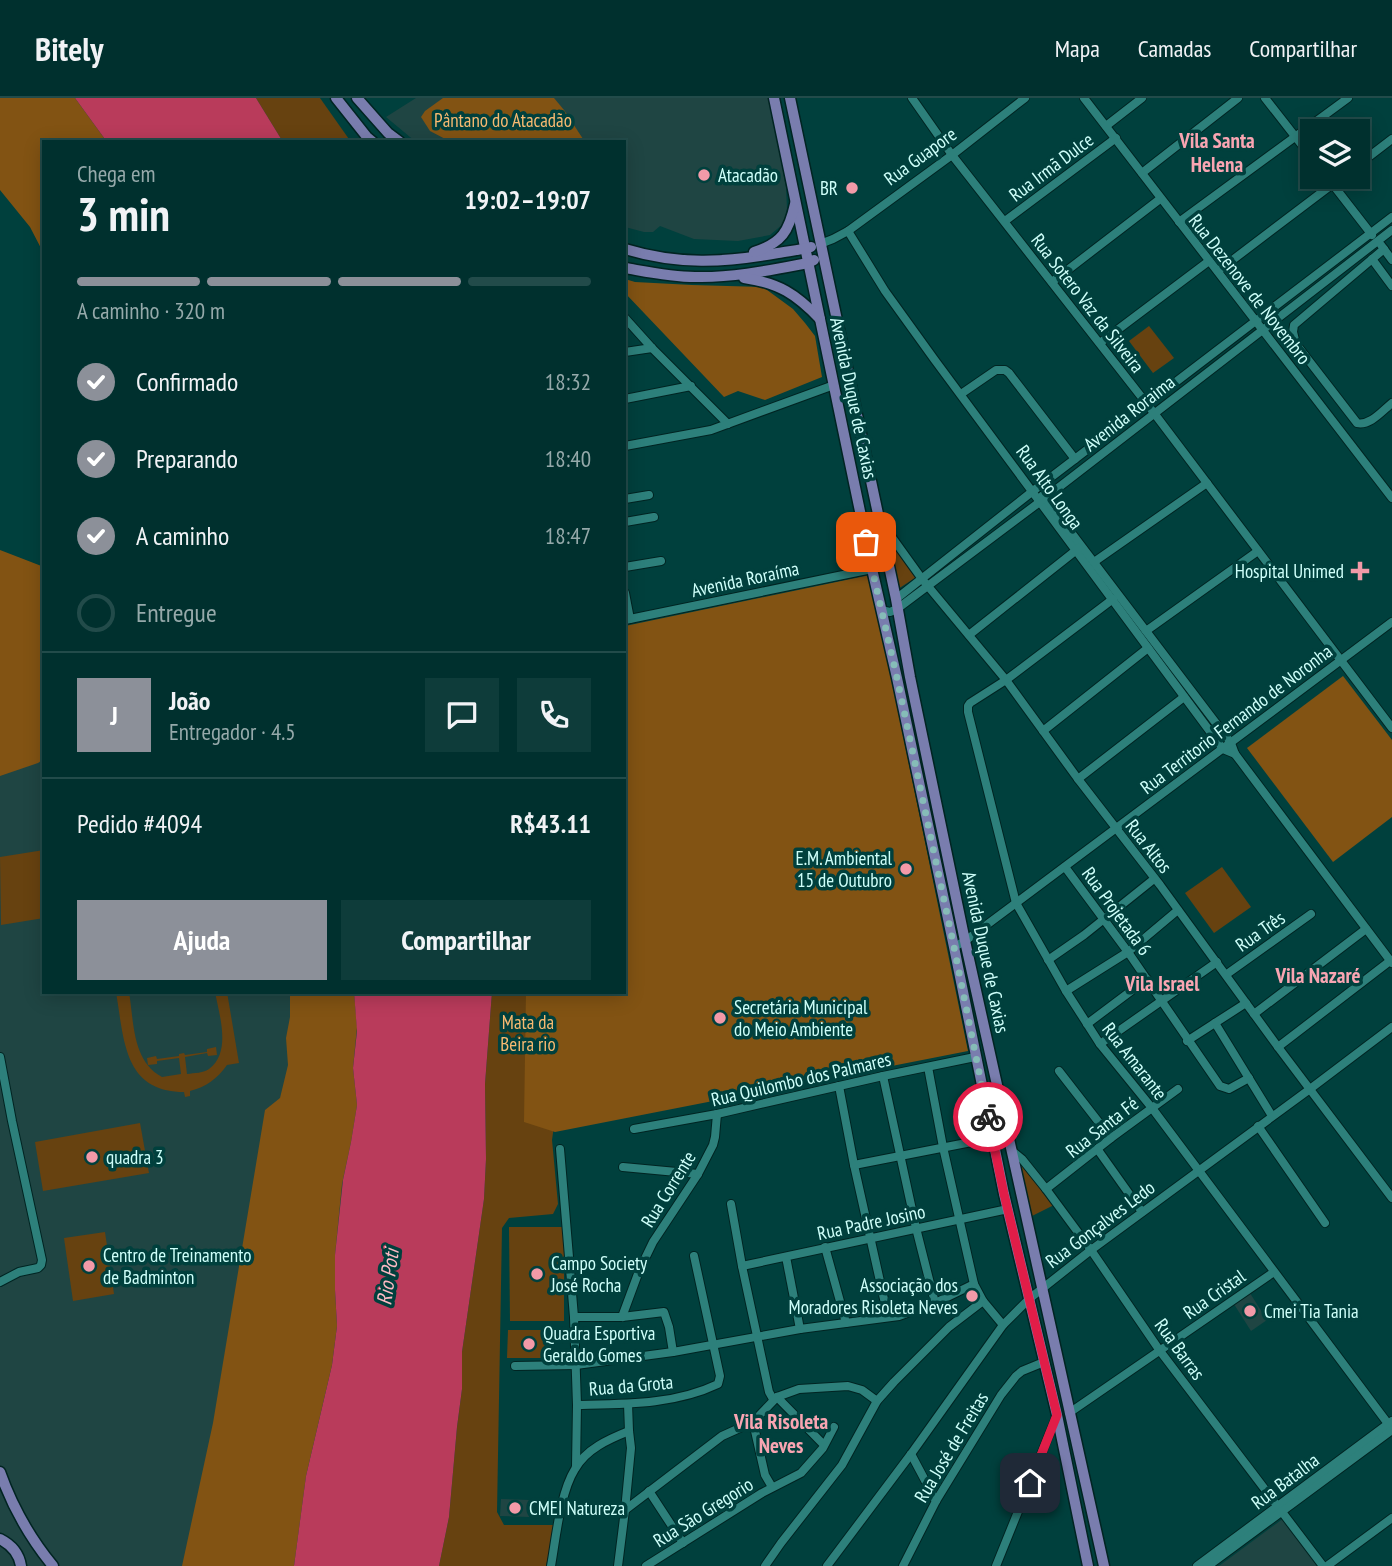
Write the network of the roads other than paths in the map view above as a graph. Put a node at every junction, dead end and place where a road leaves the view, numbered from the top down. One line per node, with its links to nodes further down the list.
1 (336, 98): 16 (main road)
2 (357, 98): 17 (main road)
3 (774, 98): 25 (main road, Avenida Duque de Caxias)
4 (790, 98): 34 (main road, Avenida Duque de Caxias)
5 (912, 98): 19 (street, Rua Sotero Vaz da Silveira)
6 (1025, 98): 19 (street, Rua Guapore)
7 (1084, 98): 12 (street, Rua Dezenove de Novembro)
8 (1142, 98): 12 (street)
9 (1238, 98): 21 (street)
10 (1265, 98): 13 (street)
11 (1349, 98): 13 (street)
12 (1106, 126): 14 (street, Rua Dezenove de Novembro)
13 (1296, 137): 18 (street); 28 (street)
14 (1115, 138): 21 (street, Rua Dezenove de Novembro); 27 (street, Rua Irmã Dulce)
15 (1392, 139): 20 (street)
16 (371, 140)
17 (397, 140)
18 (1300, 142)
19 (952, 155): 27 (street, Rua Sotero Vaz da Silveira); 30 (street, Rua Guapore)
20 (1370, 155)
21 (1142, 173): 24 (street, Rua Dezenove de Novembro)
22 (1319, 189): 45 (street)
23 (1337, 189): 31 (street)
24 (1160, 199): 28 (street, Rua Dezenove de Novembro); 47 (street)
25 (796, 201): 36 (main road, Avenida Duque de Caxias); 41 (main road)
26 (1392, 217): 31 (street, Avenida Roraima)
27 (1005, 221): 47 (street, Rua Sotero Vaz da Silveira)
28 (1179, 222): 42 (street, Rua Dezenove de Novembro)
29 (1392, 230): 33 (street, Avenida Roraima)
30 (848, 231): 32 (street, Rua Guapore); 58 (street, Rua Alto Longa)
31 (1370, 233): 33 (street); 51 (street, Avenida Roraima)
32 (833, 239): 34 (street, Rua Guapore); 38 (street, Rua Guapore)
33 (1378, 241): 37 (street); 52 (street, Avenida Roraima)
34 (820, 244): 36 (main road, Rua Guapore); 38 (main road, Avenida Duque de Caxias)
35 (626, 249): 41 (main road)
36 (806, 249): 41 (main road, Rua Guapore); 43 (main road, Avenida Duque de Caxias)
37 (1384, 249): 39 (street); 40 (street)
38 (822, 256): 43 (main road); 73 (main road, Avenida Duque de Caxias)
39 (1372, 259): 48 (street); 61 (street)
40 (1392, 260)
41 (726, 261)
42 (1209, 261): 45 (street, Rua Dezenove de Novembro); 53 (street)
43 (808, 263): 46 (main road); 50 (main road, Avenida Duque de Caxias)
44 (626, 268): 46 (main road)
45 (1217, 271): 51 (street, Rua Dezenove de Novembro)
46 (727, 275): 50 (main road)
47 (1052, 282): 53 (street, Rua Sotero Vaz da Silveira)
48 (1392, 286)
49 (626, 319): 54 (street)
50 (821, 320): 56 (main road, Avenida Duque de Caxias)
51 (1254, 320): 52 (street, Rua Dezenove de Novembro); 60 (street, Avenida Roraima)
52 (1262, 331): 62 (street, Avenida Roraima); 69 (street, Rua Dezenove de Novembro)
53 (1100, 343): 60 (street, Rua Sotero Vaz da Silveira)
54 (652, 348): 55 (street); 57 (street)
55 (626, 352)
56 (834, 385): 63 (street); 80 (main road, Avenida Duque de Caxias)
57 (691, 386): 59 (street); 63 (street)
58 (961, 394): 65 (street); 67 (street, Rua Alto Longa)
59 (626, 399)
60 (1146, 403): 62 (street, Rua Sotero Vaz da Silveira); 65 (street, Avenida Roraima)
61 (1392, 403)
62 (1154, 413): 66 (street, Rua Sotero Vaz da Silveira); 71 (street, Avenida Roraima)
63 (728, 424): 64 (street)
64 (626, 446)
65 (1075, 458): 67 (street, Avenida Roraima)
66 (1207, 483): 76 (street, Rua Sotero Vaz da Silveira); 78 (street)
67 (1033, 491): 71 (street); 81 (street, Avenida Roraima)
68 (649, 495): 70 (street)
69 (1392, 498)
70 (626, 499)
71 (1043, 499): 75 (street, Rua Alto Longa); 81 (street, Avenida Roraima)
72 (654, 517): 74 (street)
73 (877, 517): 81 (street, Rua Altos); 83 (main road, Avenida Duque de Caxias)
74 (626, 522)
75 (1079, 548): 78 (street, Rua Alto Longa); 82 (street, Rua Alto Longa); 88 (street)
76 (1258, 551): 87 (street); 90 (street, Rua Sotero Vaz da Silveira)
77 (661, 561): 79 (street)
78 (1094, 562): 87 (street, Rua Alto Longa)
79 (626, 568)
80 (872, 569): 84 (main road, Avenida Duque de Caxias); 85 (street, Avenida Roraíma)
81 (925, 582): 83 (street, Avenida Roraima); 88 (street, Rua Altos)
82 (1113, 599): 89 (street, Rua Alto Longa); 91 (street, Rua Amarante)
83 (897, 604): 84 (street); 107 (main road, Avenida Duque de Caxias)
84 (881, 610): 108 (main road, Avenida Duque de Caxias)
85 (627, 620)
86 (1392, 622): 90 (street, Rua Territorio Fernando de Noronha)
87 (1146, 631): 95 (street, Rua Alto Longa)
88 (969, 635): 91 (street, Rua Altos)
89 (1148, 648): 92 (street, Rua Alto Longa); 94 (street)
90 (1341, 660): 93 (street, Rua Sotero Vaz da Silveira); 95 (street, Rua Territorio Fernando de Noronha)
91 (1006, 680): 94 (street, Rua Altos); 102 (street, Rua Amarante)
92 (1184, 697): 96 (street, Rua Alto Longa); 98 (street)
93 (1392, 728)
94 (1043, 731): 98 (street, Rua Altos)
95 (1231, 743): 96 (street, Rua Territorio Fernando de Noronha); 97 (street, Rua Alto Longa)
96 (1223, 749): 97 (street); 99 (street, Rua Territorio Fernando de Noronha)
97 (1235, 754): 106 (street, Rua Alto Longa)
98 (1078, 779): 99 (street, Rua Altos)
99 (1115, 829): 100 (street, Rua Territorio Fernando de Noronha); 101 (street, Rua Altos)
100 (1065, 867): 102 (street, Rua Territorio Fernando de Noronha); 105 (street, Rua Projetada 6)
101 (1154, 879): 103 (street, Rua Altos); 105 (street)
102 (1016, 903): 107 (street, Rua Territorio Fernando de Noronha); 110 (street, Rua Amarante)
103 (1178, 910): 109 (street); 111 (street, Rua Altos)
104 (1311, 914): 113 (street, Rua Três)
105 (1105, 920): 109 (street, Rua Projetada 6); 110 (street)
106 (1366, 929): 112 (street, Rua Alto Longa); 118 (street)
107 (965, 941): 108 (street, Rua Territorio Fernando de Noronha); 144 (main road, Avenida Duque de Caxias)
108 (954, 947): 126 (main road, Avenida Duque de Caxias)
109 (1128, 952): 114 (street, Rua Projetada 6); 115 (street)
110 (1048, 960): 115 (street, Rua Amarante)
111 (1217, 962): 113 (street, Rua Altos); 116 (street)
112 (1391, 962): 124 (street)
113 (1227, 974): 117 (street, Rua Altos)
114 (1147, 979): 116 (street, Rua Projetada 6); 120 (street)
115 (1066, 991): 120 (street, Rua Amarante)
116 (1162, 1000): 122 (street, Rua Projetada 6); 123 (street)
117 (1246, 1003): 118 (street, Rua Altos); 119 (street)
118 (1254, 1014): 124 (street, Rua Altos)
119 (1214, 1023): 122 (street); 130 (street)
120 (1087, 1024): 123 (street, Rua Amarante)
121 (1392, 1027): 133 (street, Rua Gonçalves Ledo)
122 (1187, 1041): 130 (street, Rua Projetada 6)
123 (1100, 1044): 134 (street, Rua Amarante)
124 (1278, 1047): 133 (street, Rua Altos)
125 (0, 1057): 165 (street)
126 (975, 1057): 127 (street, Rua Quilombo dos Palmares); 139 (main road, Avenida Duque de Caxias)
127 (928, 1067): 129 (street, Rua Quilombo dos Palmares); 141 (street)
128 (1059, 1071): 140 (street)
129 (883, 1076): 131 (street, Rua Quilombo dos Palmares); 145 (street)
130 (1249, 1078): 136 (street)
131 (839, 1086): 135 (street, Rua Quilombo dos Palmares); 146 (street)
132 (1178, 1089): 134 (street, Rua Santa Fé)
133 (1310, 1089): 136 (street, Rua Gonçalves Ledo); 151 (street, Rua Altos)
134 (1152, 1108): 140 (street, Rua Santa Fé); 148 (street, Rua Amarante)
135 (717, 1114): 138 (street, Rua Quilombo dos Palmares); 149 (street, Rua Corrente)
136 (1272, 1116): 137 (street, Rua Gonçalves Ledo)
137 (1258, 1126): 148 (street, Rua Gonçalves Ledo); 156 (street)
138 (634, 1129)
139 (992, 1138): 141 (street); 153 (main road, Avenida Duque de Caxias)
140 (1111, 1138): 143 (street, Rua Santa Fé)
141 (943, 1147): 145 (street); 155 (street)
142 (560, 1149): 171 (street)
143 (1098, 1150): 150 (street, Rua Santa Fé); 154 (street)
144 (1012, 1152): 150 (street, Rua Barras); 167 (main road, Avenida Duque de Caxias)
145 (901, 1156): 146 (street); 157 (street)
146 (854, 1165): 158 (street)
147 (623, 1167): 149 (street)
148 (1198, 1170): 154 (street, Rua Gonçalves Ledo); 164 (street, Rua Amarante)
149 (698, 1174): 172 (street, Rua Corrente)
150 (1046, 1189): 160 (street, Rua Barras)
151 (1392, 1198)
152 (732, 1204): 163 (street)
153 (1008, 1209): 155 (street, Rua Padre Josino); 168 (main road, Avenida Duque de Caxias)
154 (1142, 1212): 160 (street, Rua Gonçalves Ledo)
155 (960, 1219): 157 (street, Rua Padre Josino); 166 (street)
156 (1325, 1223)
157 (916, 1228): 158 (street, Rua Padre Josino); 170 (street)
158 (872, 1238): 159 (street, Rua Padre Josino); 173 (street)
159 (825, 1247): 162 (street, Rua Padre Josino); 174 (street)
160 (1091, 1250): 167 (street, Rua Gonçalves Ledo); 179 (street, Rua Barras)
161 (694, 1256): 178 (street)
162 (786, 1257): 163 (street, Rua Padre Josino); 176 (street)
163 (742, 1266): 177 (street)
164 (1274, 1272): 179 (street, Rua Cristal); 191 (street, Rua Amarante)
165 (0, 1282)
166 (974, 1284): 169 (street); 170 (street)
167 (1042, 1287): 168 (street, Rua Gonçalves Ledo); 188 (main road, Avenida Duque de Caxias)
168 (1029, 1299): 175 (street, Rua Gonçalves Ledo); 181 (main road, Avenida Duque de Caxias)
169 (983, 1301): 175 (street); 185 (street)
170 (935, 1303): 173 (street)
171 (574, 1317): 172 (street); 182 (street)
172 (622, 1317): 180 (street)
173 (888, 1317): 174 (street)
174 (846, 1323): 176 (street)
175 (1003, 1325): 195 (street, Rua Gonçalves Ledo)
176 (800, 1329): 177 (street)
177 (757, 1337): 178 (street); 184 (street)
178 (714, 1344): 180 (street); 186 (street, Rua da Grota)
179 (1160, 1350): 188 (street, Rua Cristal); 201 (street, Rua Barras)
180 (673, 1352): 182 (street)
181 (1044, 1362): 189 (main road, Avenida Duque de Caxias); 200 (street, Rua José de Freitas)
182 (576, 1364): 183 (street); 187 (street)
183 (515, 1366)
184 (775, 1398): 185 (street); 190 (street); 194 (street)
185 (877, 1401): 214 (street)
186 (628, 1404): 187 (street, Rua da Grota); 193 (street)
187 (577, 1405): 196 (street)
188 (1069, 1413): 219 (main road, Avenida Duque de Caxias)
189 (1057, 1415): 217 (street); 218 (main road, Avenida Duque de Caxias)
190 (753, 1422): 198 (street); 199 (street)
191 (1391, 1426): 201 (street, Rua Batalha)
192 (834, 1427): 194 (street, Rua São Gregorio)
193 (629, 1431): 196 (street); 202 (street)
194 (824, 1445): 198 (street, Rua São Gregorio)
195 (911, 1454): 200 (street); 215 (street, Rua Gonçalves Ledo)
196 (576, 1466): 211 (street)
197 (0, 1472): 210 (main road)
198 (772, 1487): 206 (street, Rua São Gregorio)
199 (649, 1491): 202 (street); 206 (street)
200 (936, 1501): 216 (street, Rua José de Freitas)
201 (1280, 1508): 220 (street, Rua Batalha); 221 (street, Rua Batalha); 222 (street, Rua Barras)
202 (625, 1510): 212 (street)
203 (1392, 1518): 222 (street)
204 (0, 1531): 207 (main road)
205 (0, 1539): 207 (main road)
206 (683, 1543): 213 (street, Rua São Gregorio)
207 (14, 1549): 208 (main road); 209 (main road)
208 (21, 1566)
209 (27, 1566)
210 (52, 1566)
211 (551, 1566)
212 (618, 1566)
213 (646, 1566)
214 (765, 1566)
215 (827, 1566)
216 (903, 1566)
217 (996, 1566)
218 (1088, 1566)
219 (1104, 1566)
220 (1197, 1566)
221 (1208, 1566)
222 (1325, 1566)

